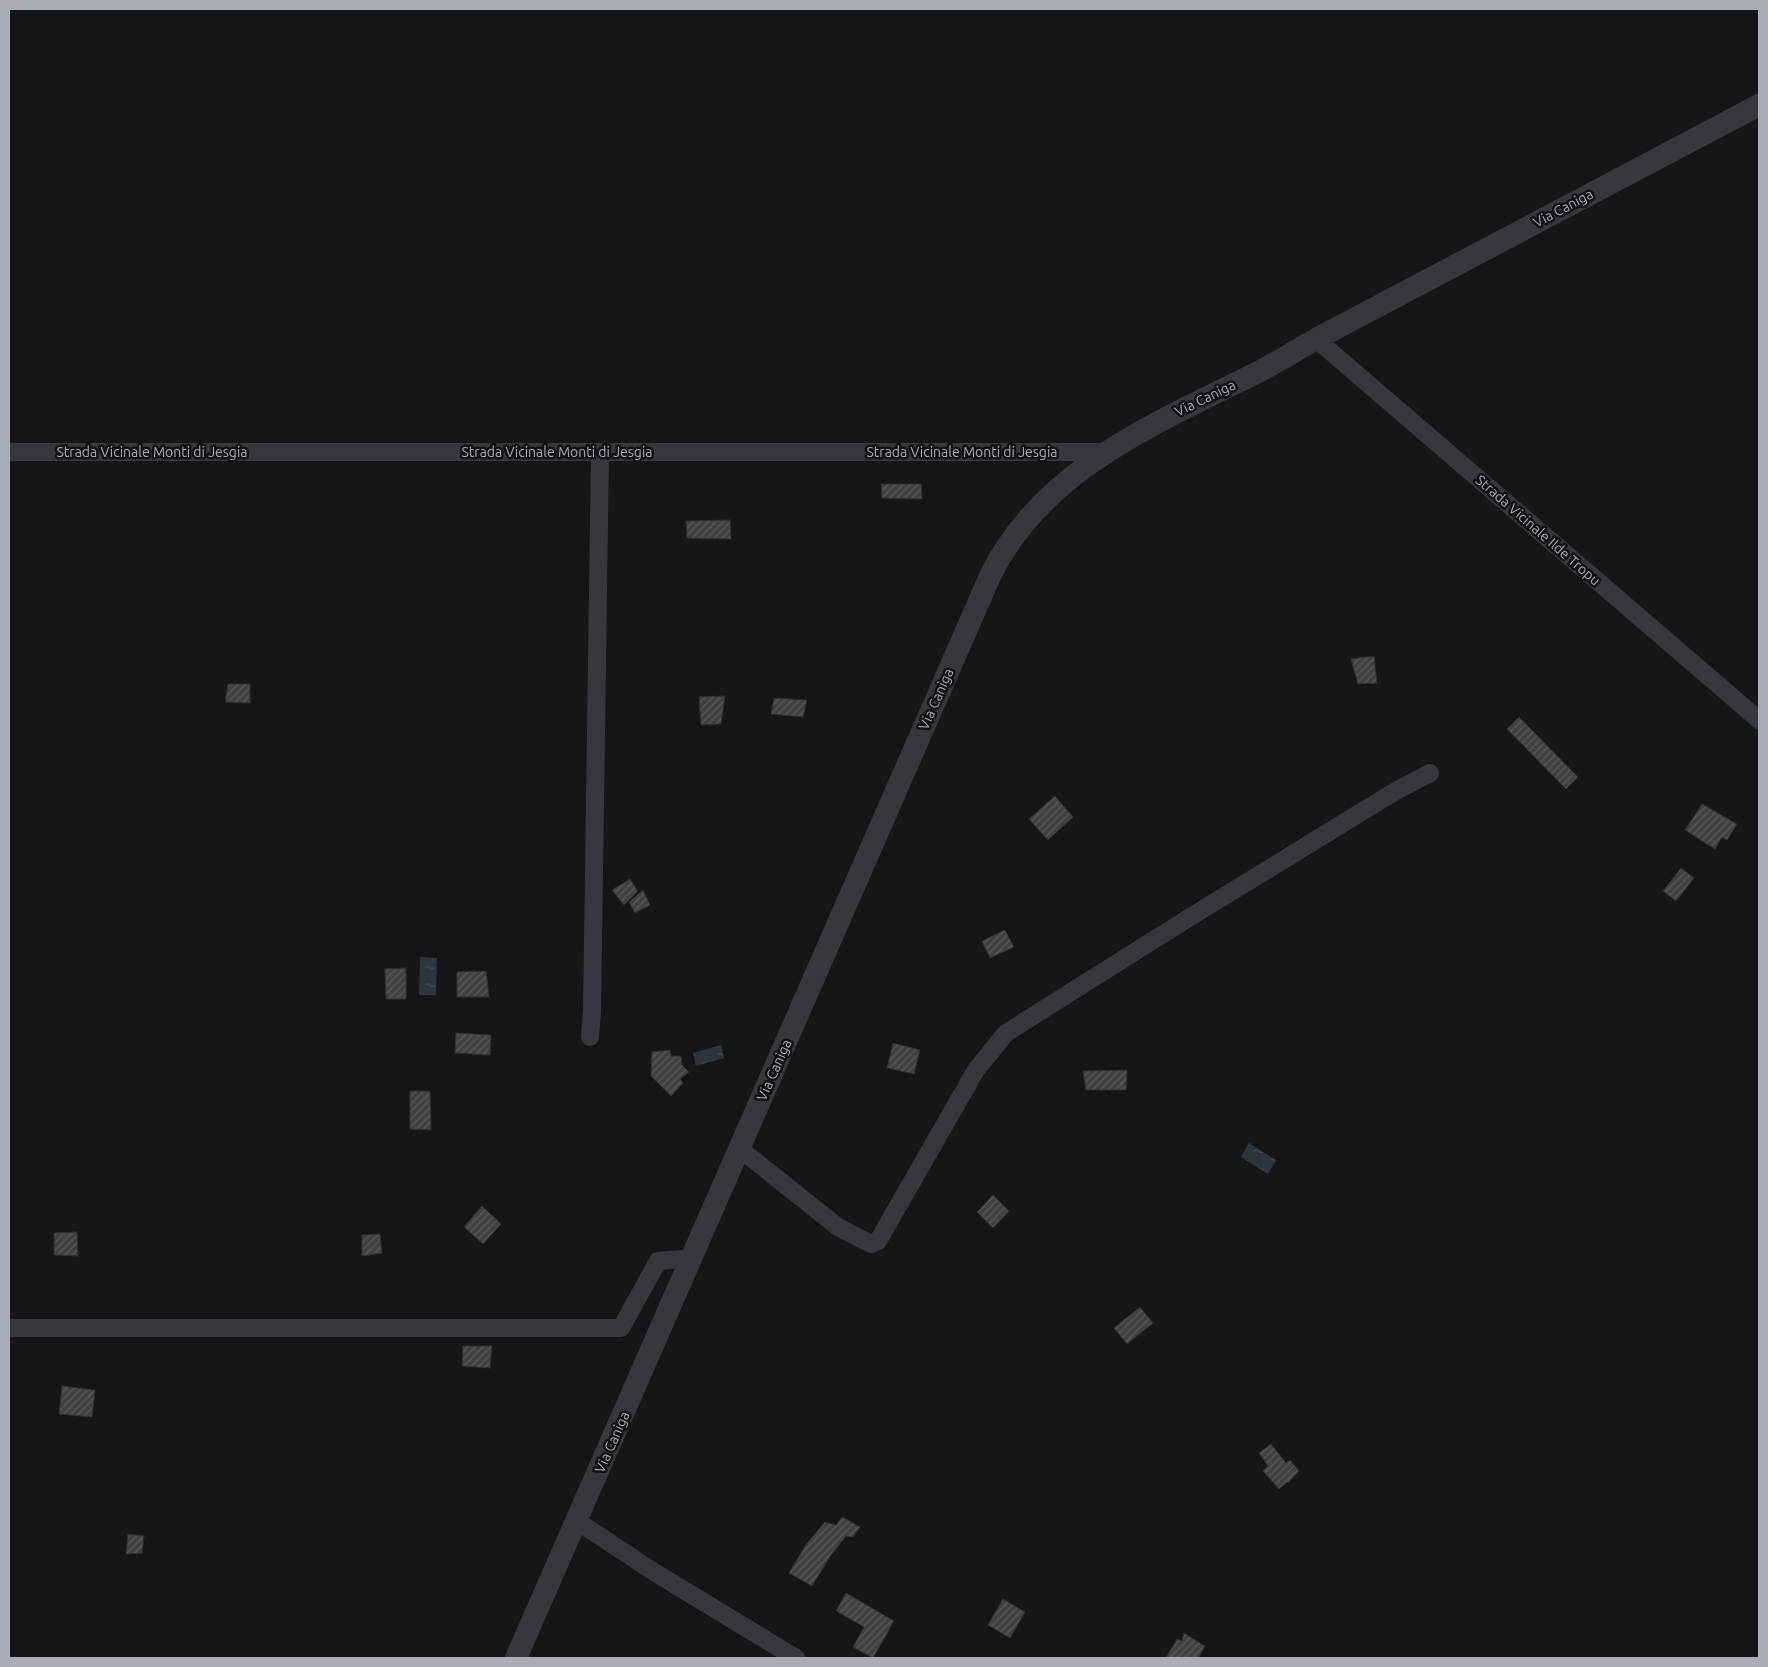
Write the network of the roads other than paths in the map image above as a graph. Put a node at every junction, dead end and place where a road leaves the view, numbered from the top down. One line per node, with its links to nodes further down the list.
1 (1759, 104): 2 (street, Via Caniga)
2 (1316, 339): 5 (street, Via Caniga); 6 (street, Strada Vicinale Ilde Tropu)
3 (9, 452): 4 (street, Strada Vicinale Monti di Jesgia)
4 (600, 452): 5 (street, Strada Vicinale Monti di Jesgia); 8 (street)
5 (1105, 452): 9 (street, Via Caniga)
6 (1759, 720)
7 (1430, 772): 9 (street)
8 (590, 1037)
9 (740, 1149): 10 (street, Via Caniga)
10 (692, 1258): 11 (street); 12 (street, Via Caniga)
11 (9, 1328)
12 (578, 1521): 13 (street, Via Caniga); 14 (street)
13 (516, 1658)
14 (796, 1658)

